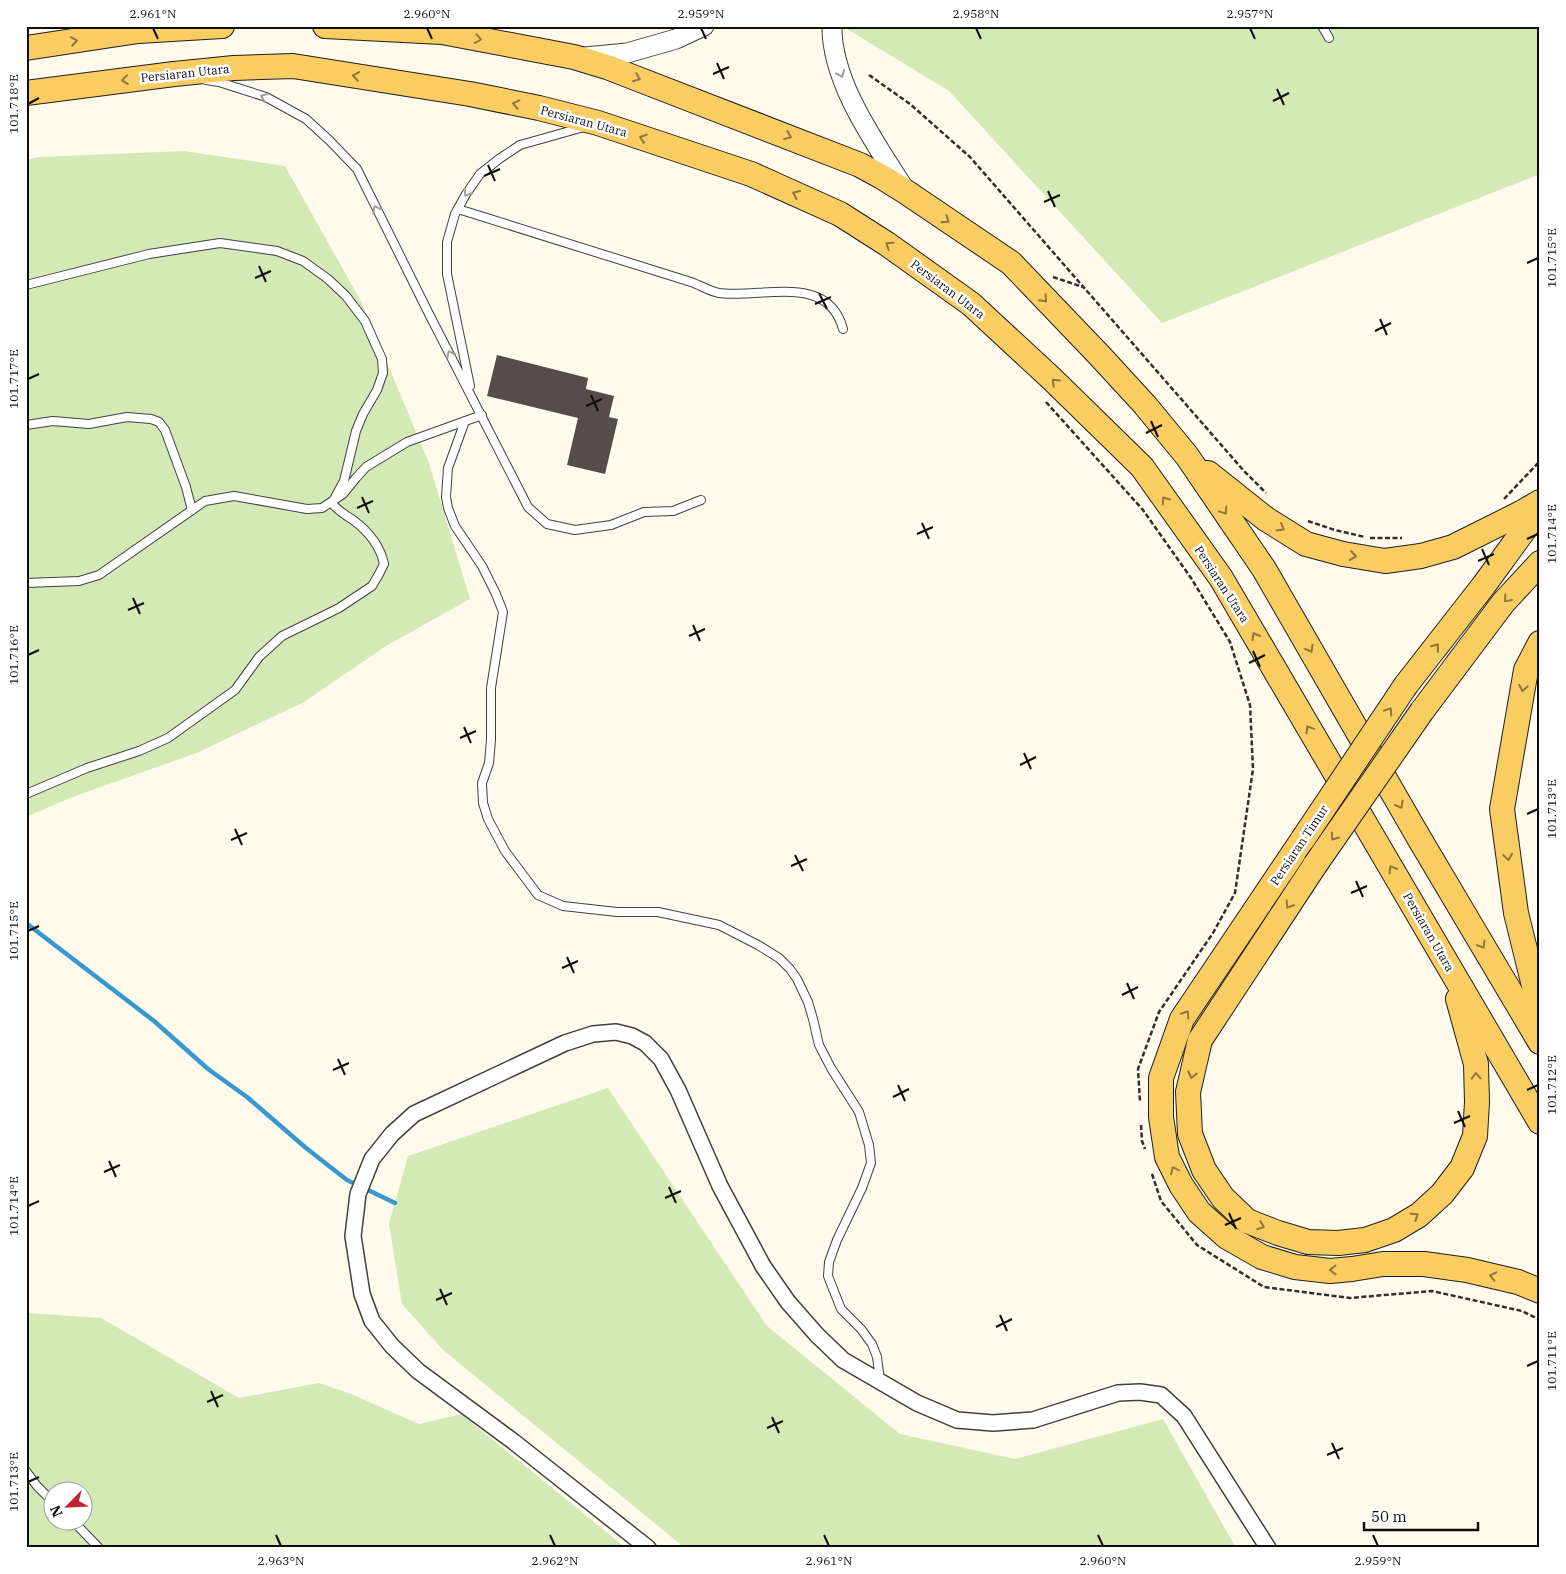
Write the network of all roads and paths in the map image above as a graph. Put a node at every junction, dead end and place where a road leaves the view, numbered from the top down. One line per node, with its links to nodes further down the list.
1 (222, 26): 7 (main road, one-way to 1)
2 (325, 26): 8 (main road, one-way to 8)
3 (704, 26): 8 (street)
4 (832, 26): 13 (street, one-way to 13)
5 (1322, 26): 6 (lane)
6 (1329, 38)
7 (26, 48)
8 (574, 57): 13 (main road, one-way to 13)
9 (174, 74): 11 (main road, Persiaran Utara, one-way to 11); 12 (main road, Persiaran Utara, one-way to 9); 17 (lane, one-way to 9)
10 (869, 75): 24 (path)
11 (26, 93)
12 (598, 123): 14 (lane, one-way to 14); 37 (main road, Persiaran Utara, one-way to 12)
13 (906, 192): 22 (main road, one-way to 22)
14 (458, 209): 16 (lane); 17 (lane)
15 (26, 285): 27 (lane)
16 (842, 329)
17 (472, 397): 19 (lane)
18 (1045, 401): 40 (path)
19 (482, 415): 20 (lane); 25 (lane)
20 (465, 421): 27 (lane); 47 (lane)
21 (26, 425): 30 (lane)
22 (1187, 456): 26 (main road, one-way to 26); 39 (main road, one-way to 39)
23 (1540, 461): 28 (path)
24 (1270, 497)
25 (701, 500)
26 (1540, 502)
27 (332, 503): 30 (lane); 36 (lane)
28 (1499, 504)
29 (1540, 508): 45 (main road, Persiaran Timur, one-way to 29, bridge)
30 (192, 510): 34 (lane)
31 (1301, 518): 32 (path)
32 (1410, 538)
33 (1540, 563): 37 (main road, Persiaran Timur, one-way to 37, bridge)
34 (26, 583)
35 (1540, 643): 38 (main road, one-way to 38)
36 (26, 794)
37 (1444, 956): 41 (main road, Persiaran Utara)
38 (1540, 1010)
39 (1540, 1042)
40 (1140, 1105)
41 (1540, 1122)
42 (1141, 1123): 43 (path)
43 (1145, 1150)
44 (1150, 1167): 46 (path)
45 (1540, 1291)
46 (1540, 1320)
47 (880, 1381): 52 (street); 53 (street)
48 (26, 1471): 49 (lane)
49 (42, 1491)
50 (84, 1532): 51 (lane)
51 (99, 1548)
52 (648, 1548)
53 (1268, 1548)

